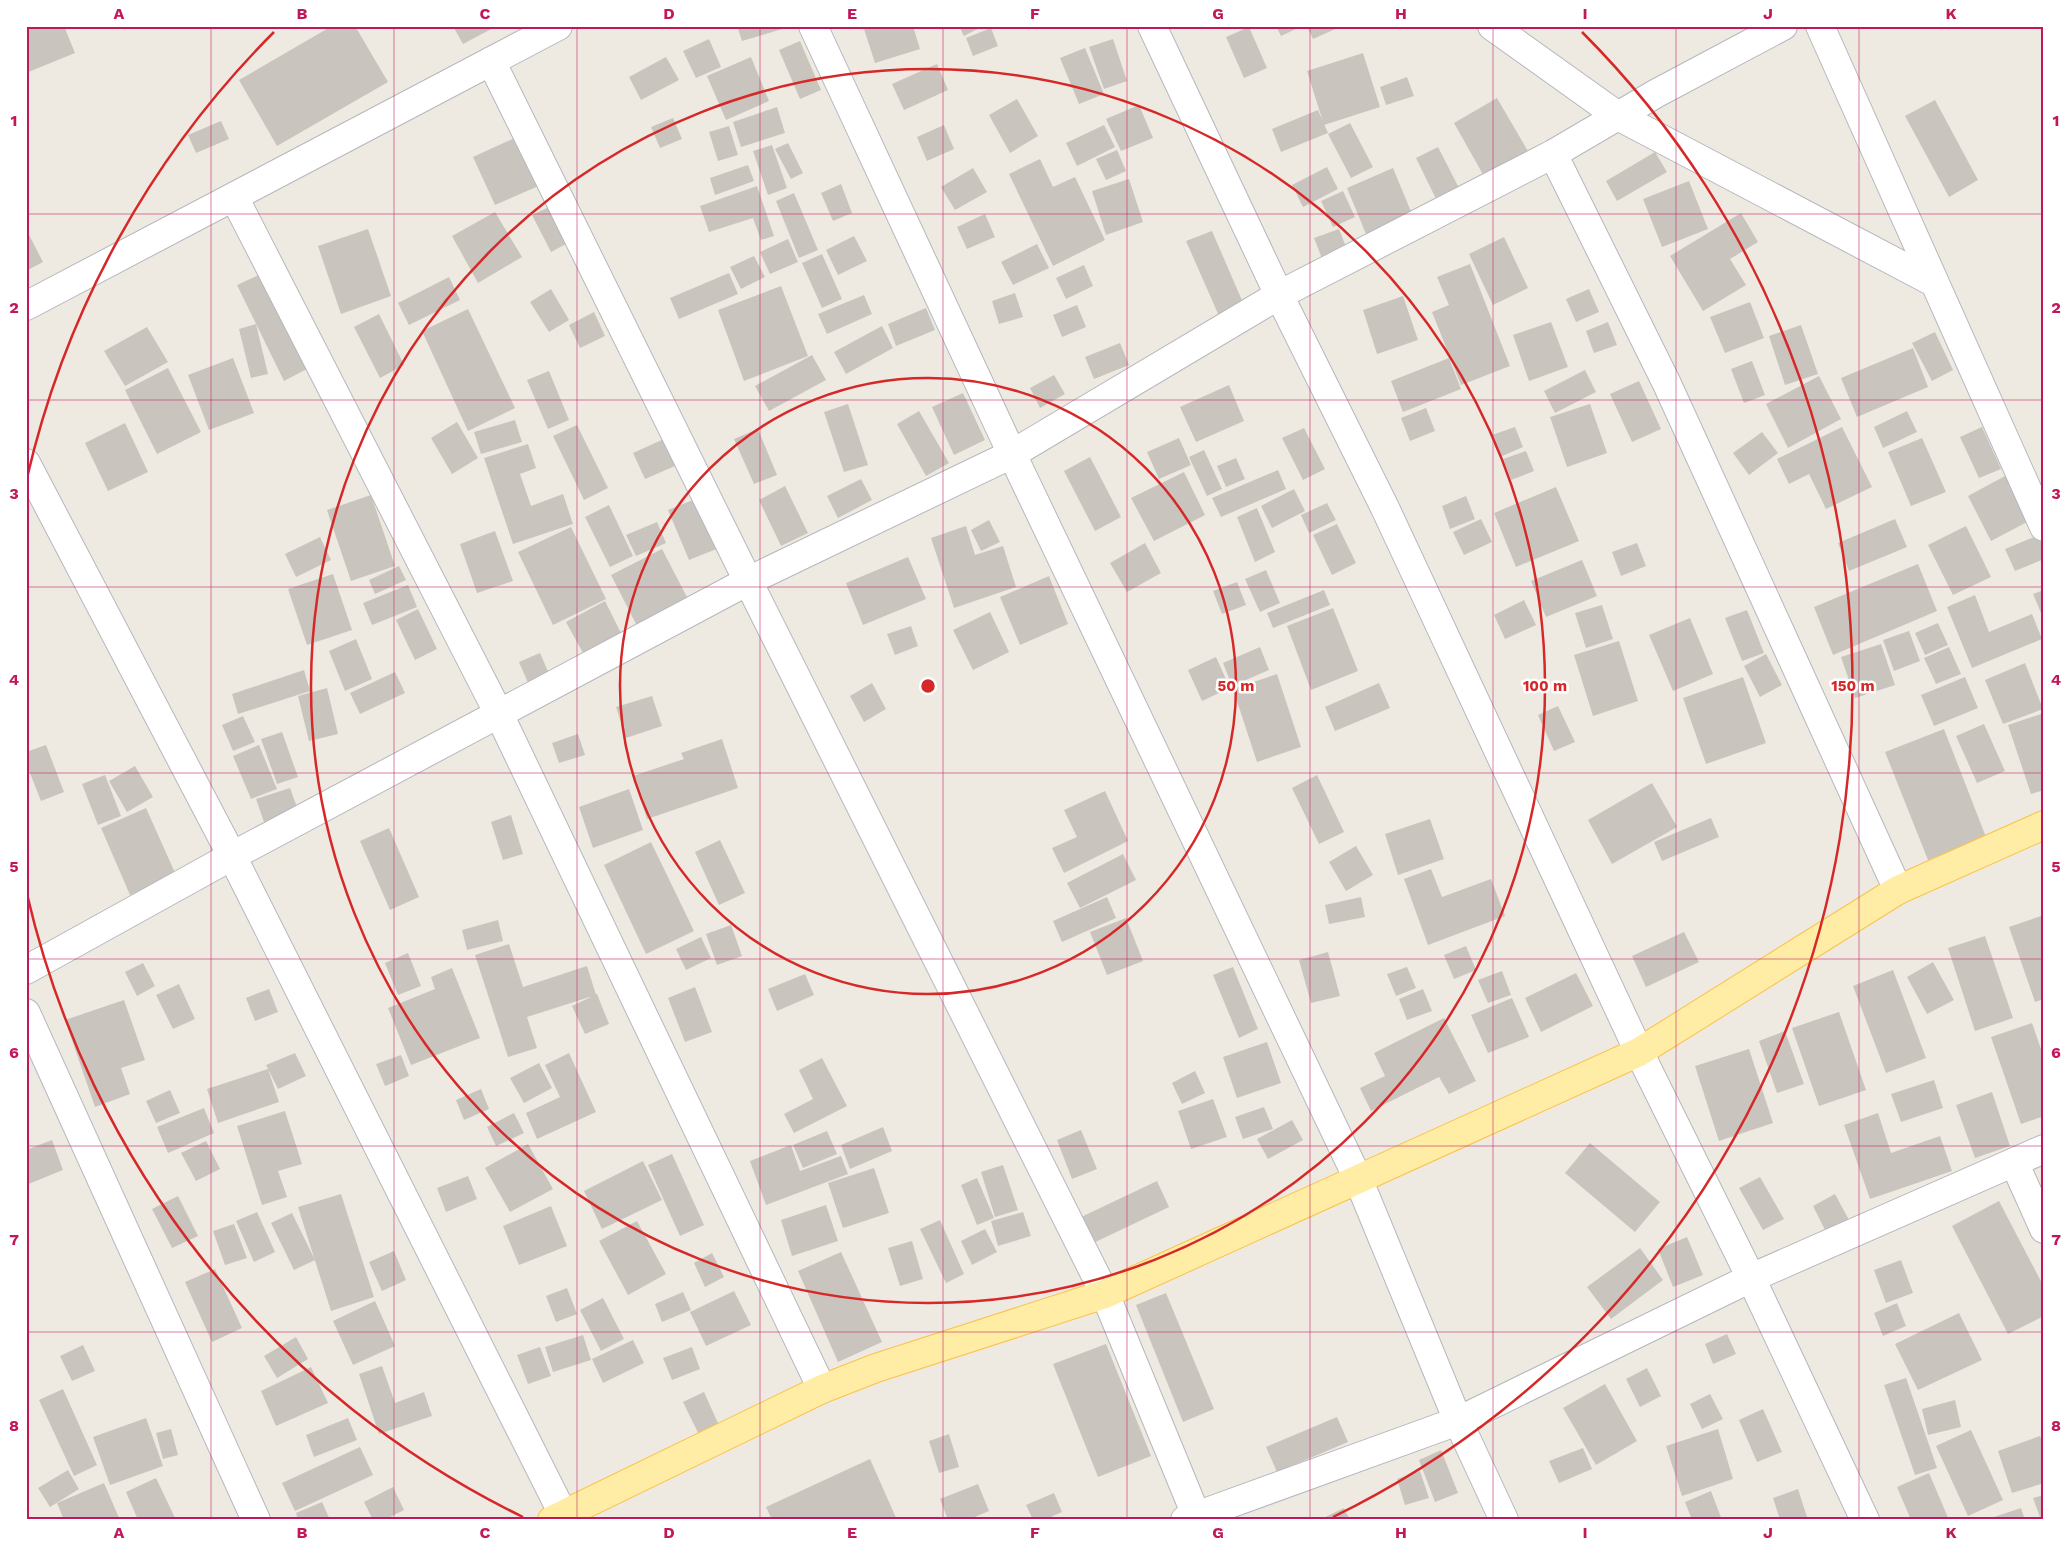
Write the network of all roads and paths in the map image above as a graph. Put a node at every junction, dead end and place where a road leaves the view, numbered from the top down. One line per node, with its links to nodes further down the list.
1 (558, 26): 7 (street)
2 (813, 26): 14 (street)
3 (1152, 26): 12 (street)
4 (1492, 26): 8 (street)
5 (1783, 26): 8 (street)
6 (1820, 26): 11 (street)
7 (491, 60): 10 (street); 17 (street)
8 (1618, 116): 9 (street); 11 (street)
9 (1553, 154): 12 (street); 21 (street)
10 (234, 197): 13 (street); 18 (street)
11 (1935, 282): 16 (street)
12 (1279, 296): 14 (street); 24 (street)
13 (26, 306)
14 (1012, 454): 17 (street); 27 (street)
15 (26, 463): 20 (street)
16 (2044, 527)
17 (748, 581): 18 (street); 30 (street)
18 (499, 714): 20 (street); 31 (street)
19 (2044, 825): 21 (main road)
20 (232, 856): 22 (street); 33 (street)
21 (1898, 890): 24 (main road)
22 (26, 970)
23 (26, 1013): 35 (street)
24 (1638, 1052): 27 (main road); 29 (street)
25 (2044, 1148): 26 (street)
26 (2014, 1162): 28 (street); 29 (street)
27 (1359, 1181): 30 (main road); 32 (street)
28 (2044, 1229)
29 (1751, 1278): 32 (street); 37 (street)
30 (1105, 1294): 31 (main road); 34 (street)
31 (822, 1390): 33 (main road)
32 (1458, 1421): 34 (street); 36 (street)
33 (561, 1518)
34 (1193, 1518)
35 (256, 1520)
36 (1504, 1520)
37 (1865, 1520)

